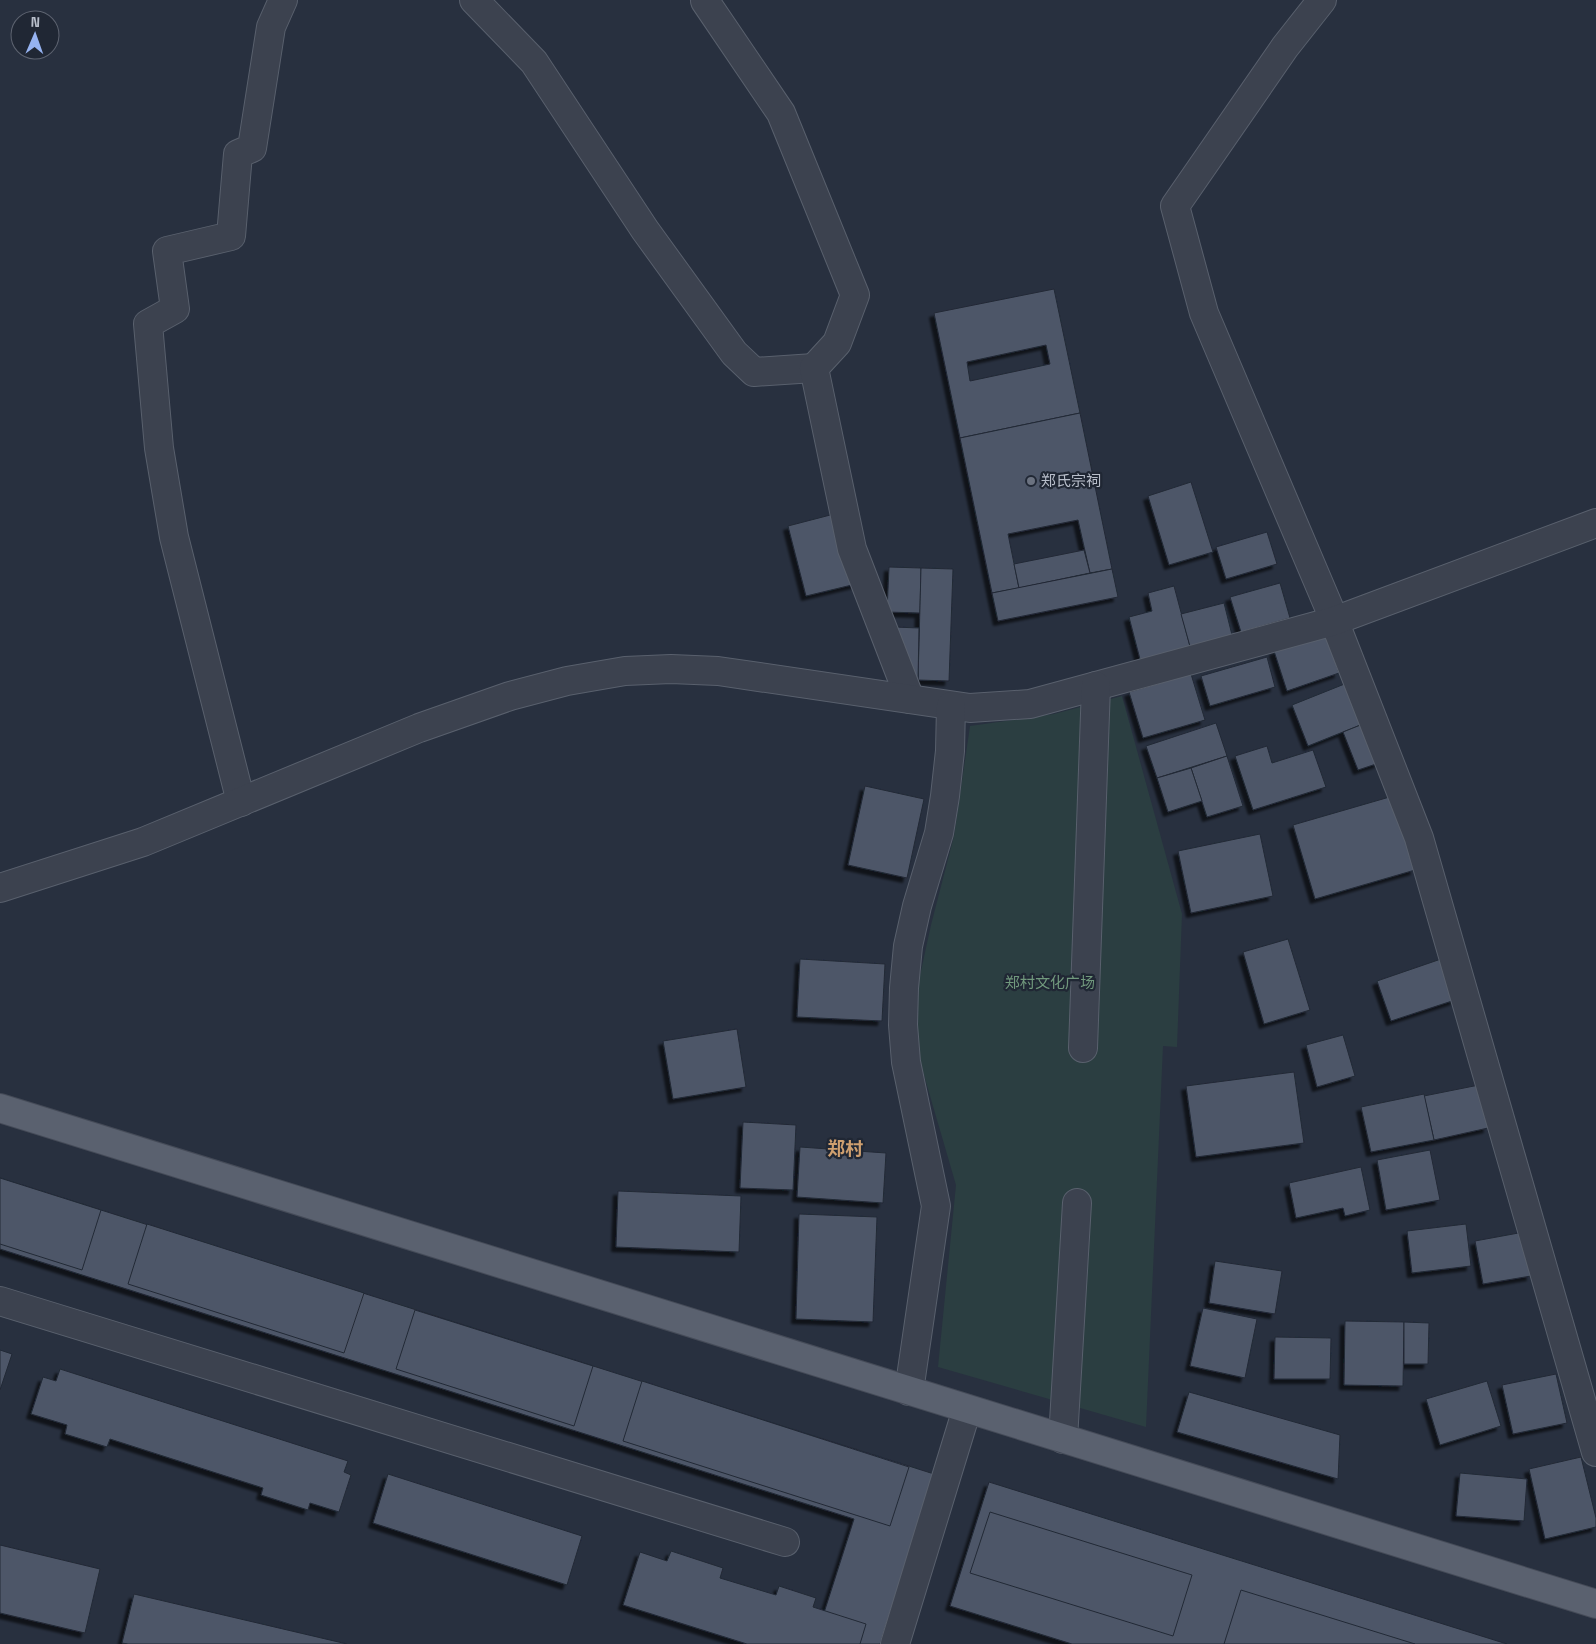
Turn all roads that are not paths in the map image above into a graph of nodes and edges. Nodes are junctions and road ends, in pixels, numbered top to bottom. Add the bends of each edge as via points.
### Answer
1 (283, 0) edge
2 (474, 0) edge
3 (707, 0) edge
4 (1322, 0) edge
5 (814, 368) junction
6 (1596, 523) edge
7 (1334, 621) junction
8 (1096, 686) junction
9 (910, 699) junction
10 (951, 706) junction
11 (241, 802) junction
12 (0, 888) edge
13 (1083, 1048) dead end
14 (0, 1108) edge
15 (1077, 1203) dead end
16 (0, 1301) edge
17 (909, 1391) junction
18 (968, 1409) junction
19 (1063, 1439) junction
20 (1596, 1452) edge
21 (785, 1542) dead end
22 (1596, 1604) edge
23 (895, 1644) edge

1 - 11 street via 270,27 252,148 238,154 231,236 167,251 174,309 148,324 159,448 174,537
2 - 5 street via 534,62 645,230 734,353 754,372
3 - 5 street via 781,113 855,295 838,343
4 - 7 street via 1285,47 1175,206 1204,313
5 - 9 street via 852,549
6 - 7 street
7 - 8 street
7 - 20 street via 1419,838
8 - 10 street via 1030,704
8 - 13 street
9 - 10 street
9 - 11 street via 718,671 671,668 605,674 510,696 464,711
10 - 17 street via 946,796 908,946 904,988 906,1062 936,1206
11 - 12 street via 142,842
14 - 17 main road
15 - 19 street
16 - 21 street
17 - 18 main road
18 - 19 main road
18 - 23 street
19 - 22 main road

